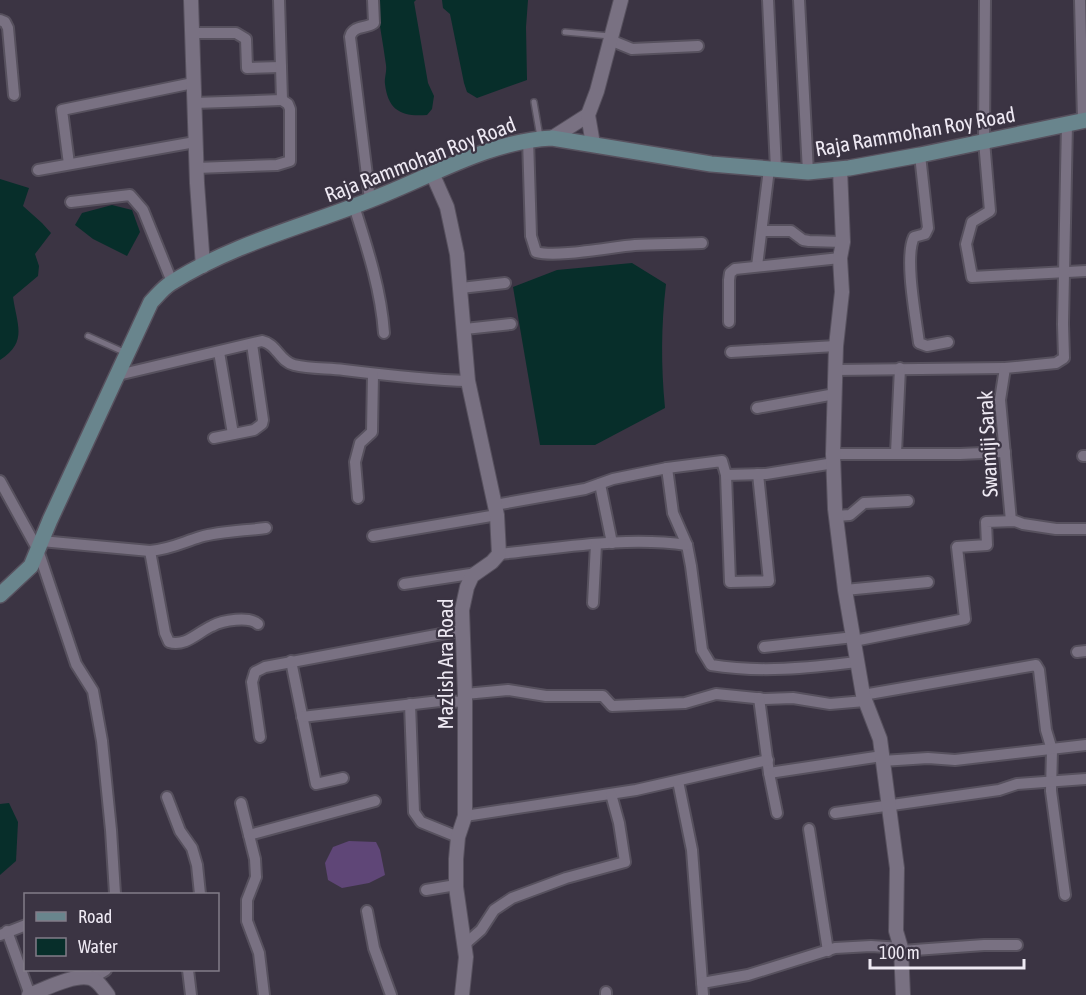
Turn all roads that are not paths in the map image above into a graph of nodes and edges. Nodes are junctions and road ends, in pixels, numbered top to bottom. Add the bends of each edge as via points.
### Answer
1 (191, 0) edge
2 (279, 0) edge
3 (373, 0) edge
4 (621, 0) edge
5 (768, 0) edge
6 (799, 0) edge
7 (985, 0) edge
8 (1080, 0) edge
9 (0, 20) edge
10 (565, 32) dead end
11 (192, 33) junction
12 (611, 38) junction
13 (698, 46) dead end
14 (281, 67) junction
15 (193, 83) junction
16 (14, 95) dead end
17 (282, 100) junction
18 (534, 102) dead end
19 (194, 104) junction
20 (588, 116) junction
21 (1084, 120) edge
22 (1067, 123) junction
23 (540, 138) junction
24 (984, 141) junction
25 (195, 142) junction
26 (593, 144) junction
27 (920, 155) junction
28 (69, 164) junction
29 (196, 168) junction
30 (773, 169) junction
31 (840, 169) junction
32 (38, 170) dead end
33 (808, 172) junction
34 (432, 173) junction
35 (370, 200) junction
36 (71, 202) dead end
37 (354, 206) junction
38 (762, 231) junction
39 (843, 242) junction
40 (702, 243) dead end
41 (840, 258) junction
42 (203, 266) junction
43 (757, 266) junction
44 (1086, 271) edge
45 (1064, 273) junction
46 (172, 282) junction
47 (505, 283) dead end
48 (461, 288) junction
49 (729, 322) dead end
50 (511, 324) dead end
51 (465, 329) junction
52 (384, 333) dead end
53 (88, 336) dead end
54 (948, 342) dead end
55 (252, 344) junction
56 (836, 346) junction
57 (219, 352) junction
58 (731, 352) dead end
59 (128, 354) junction
60 (900, 368) junction
61 (1005, 368) junction
62 (836, 370) junction
63 (373, 374) junction
64 (118, 375) junction
65 (468, 381) junction
66 (835, 394) junction
67 (757, 408) dead end
68 (233, 434) junction
69 (214, 438) dead end
70 (1005, 452) junction
71 (896, 453) junction
72 (833, 458) junction
73 (667, 468) junction
74 (758, 474) junction
75 (726, 476) junction
76 (0, 481) edge
77 (600, 484) junction
78 (358, 498) dead end
79 (908, 501) dead end
80 (496, 510) junction
81 (836, 516) junction
82 (1011, 521) junction
83 (266, 528) dead end
84 (1086, 529) edge
85 (373, 536) dead end
86 (612, 543) junction
87 (596, 544) junction
88 (39, 545) junction
89 (687, 545) junction
90 (150, 551) junction
91 (499, 554) junction
92 (477, 573) junction
93 (928, 582) dead end
94 (404, 584) dead end
95 (845, 590) junction
96 (0, 595) edge
97 (593, 603) dead end
98 (258, 624) dead end
99 (463, 630) junction
100 (854, 639) junction
101 (765, 647) dead end
102 (291, 661) junction
103 (857, 662) junction
104 (465, 698) junction
105 (759, 698) junction
106 (864, 698) junction
107 (410, 704) junction
108 (302, 717) junction
109 (260, 737) dead end
110 (1086, 745) edge
111 (1052, 750) junction
112 (882, 759) junction
113 (768, 760) junction
114 (769, 773) junction
115 (343, 778) dead end
116 (1086, 778) edge
117 (1052, 780) junction
118 (678, 781) junction
119 (611, 794) junction
120 (167, 797) dead end
121 (375, 801) dead end
122 (241, 803) dead end
123 (887, 807) junction
124 (777, 813) dead end
125 (835, 813) dead end
126 (465, 816) junction
127 (809, 829) dead end
128 (249, 835) junction
129 (458, 837) junction
130 (456, 885) junction
131 (426, 890) dead end
132 (212, 892) dead end
133 (115, 893) edge
134 (198, 893) edge
135 (205, 893) edge
136 (1065, 895) dead end
137 (366, 910) dead end
138 (24, 926) edge
139 (3, 933) edge
140 (465, 944) junction
141 (1017, 945) dead end
142 (901, 949) junction
143 (828, 951) junction
144 (103, 971) edge
145 (188, 971) edge
146 (89, 978) junction
147 (702, 983) junction
148 (30, 995) edge
149 (108, 995) edge
150 (191, 995) edge
151 (264, 995) edge
152 (391, 995) edge
153 (462, 995) edge
154 (703, 995) edge
155 (903, 995) edge

1 - 11 street
2 - 14 street
3 - 35 street via 374,22 355,29 350,37
4 - 12 street
5 - 30 street
6 - 33 street
7 - 24 street
8 - 21 street
9 - 16 street via 8,28
10 - 12 lane
11 - 14 street via 236,33 246,39 247,68
11 - 15 street
12 - 13 street via 632,49
12 - 20 street
14 - 17 street
15 - 19 street
15 - 28 street via 62,110
17 - 19 street
17 - 29 street via 290,110 290,161 277,165
18 - 23 lane
19 - 25 street
20 - 23 street
20 - 26 street
21 - 22 main road, Raja Rammohan Roy Road
22 - 24 main road, Raja Rammohan Roy Road
22 - 45 street, Swamiji Sarak
23 - 26 main road, Raja Rammohan Roy Road
23 - 34 main road, Raja Rammohan Roy Road via 497,147
23 - 40 street via 531,236 536,252
24 - 27 main road, Raja Rammohan Roy Road
24 - 45 street via 990,211 972,222 966,244 972,277
25 - 28 street
25 - 29 street
26 - 30 main road, Raja Rammohan Roy Road via 711,164
27 - 31 main road, Raja Rammohan Roy Road
27 - 54 street via 928,228 910,244 919,343 927,346
28 - 32 street
29 - 42 street
30 - 33 main road, Raja Rammohan Roy Road
30 - 38 street
31 - 33 main road, Raja Rammohan Roy Road
31 - 39 street
34 - 35 main road, Raja Rammohan Roy Road
34 - 48 street via 447,207
35 - 37 main road, Raja Rammohan Roy Road
36 - 46 street via 130,195 143,210
37 - 42 main road, Raja Rammohan Roy Road via 236,248
37 - 52 street via 369,253
38 - 39 street via 791,231 803,240
38 - 43 street
39 - 41 street
41 - 43 street
41 - 56 street via 842,292
42 - 46 main road, Raja Rammohan Roy Road
43 - 49 street via 730,273
44 - 45 street
45 - 61 street, Swamiji Sarak via 1064,358 1056,363
46 - 59 main road, Raja Rammohan Roy Road via 151,302
47 - 48 street
48 - 51 street
50 - 51 street
51 - 65 street
53 - 59 lane
55 - 57 street
55 - 63 street via 267,342 284,360 295,365
55 - 68 street via 264,420 260,427
56 - 58 street
56 - 62 street
57 - 64 street
57 - 68 street
59 - 64 main road, Raja Rammohan Roy Road
60 - 61 street
60 - 62 street
60 - 71 street
61 - 70 street, Swamiji Sarak via 1000,400
62 - 66 street
63 - 65 street
63 - 78 street via 372,432 360,443 355,462
64 - 88 main road, Raja Rammohan Roy Road
65 - 80 street
66 - 67 street
66 - 72 street
68 - 69 street
70 - 71 street
70 - 82 street, Swamiji Sarak
71 - 72 street
72 - 74 street
72 - 81 street
73 - 75 street via 722,461
73 - 77 street
73 - 89 street via 673,513
74 - 75 street
74 - 75 street via 769,581 730,582
76 - 88 street
77 - 80 street
77 - 86 street
79 - 81 street via 864,503 850,515
80 - 85 street
80 - 91 street
81 - 95 street
82 - 84 street via 1056,529
82 - 100 street via 986,522 987,545 957,547 965,619
83 - 90 street via 199,537 168,549
86 - 87 street
86 - 89 street via 659,541
87 - 91 street
87 - 97 street
88 - 90 street
88 - 96 main road, Raja Rammohan Roy Road via 31,566
88 - 133 street via 76,664 93,691 103,751
89 - 103 street via 702,650 711,665 772,669
90 - 98 street via 169,642 175,644 199,636 221,622 251,620
91 - 92 street, Mazlish Ara Road
92 - 94 street
92 - 99 street, Mazlish Ara Road via 467,587
93 - 95 street
95 - 100 street
99 - 102 street
99 - 104 street, Mazlish Ara Road
100 - 101 street
100 - 103 street
102 - 108 street
102 - 109 street via 265,667 253,675
103 - 106 street
104 - 105 street via 508,690 546,696 603,696 612,706 686,703 716,694
104 - 107 street
104 - 126 street, Mazlish Ara Road
105 - 106 street via 830,704
105 - 113 street
106 - 111 street via 1036,665
106 - 112 street via 880,739
107 - 108 street
107 - 129 street via 414,812 421,822
108 - 115 street via 316,784
110 - 111 street
111 - 112 street via 955,760
111 - 117 street
112 - 114 street
112 - 123 street
113 - 114 street
113 - 118 street
114 - 124 street
116 - 117 street
117 - 123 street
117 - 136 street
118 - 119 street
118 - 147 street via 692,850
119 - 126 street
119 - 140 street via 625,862 512,898 494,910 481,930
120 - 134 street via 180,831 192,848
121 - 128 street
122 - 128 street
123 - 125 street
123 - 142 street via 897,868 896,931
126 - 129 street, Mazlish Ara Road
127 - 143 street
128 - 151 street via 256,877 247,900 247,921 259,953
129 - 130 street, Mazlish Ara Road
130 - 131 street
130 - 140 street, Mazlish Ara Road
132 - 135 street
137 - 152 street via 374,948
138 - 139 street
139 - 148 street
140 - 153 street, Mazlish Ara Road
141 - 142 street
142 - 143 street via 871,946
142 - 155 street
143 - 147 street via 748,975
144 - 146 street
145 - 150 street
146 - 148 street via 75,978
146 - 149 street
147 - 154 street

